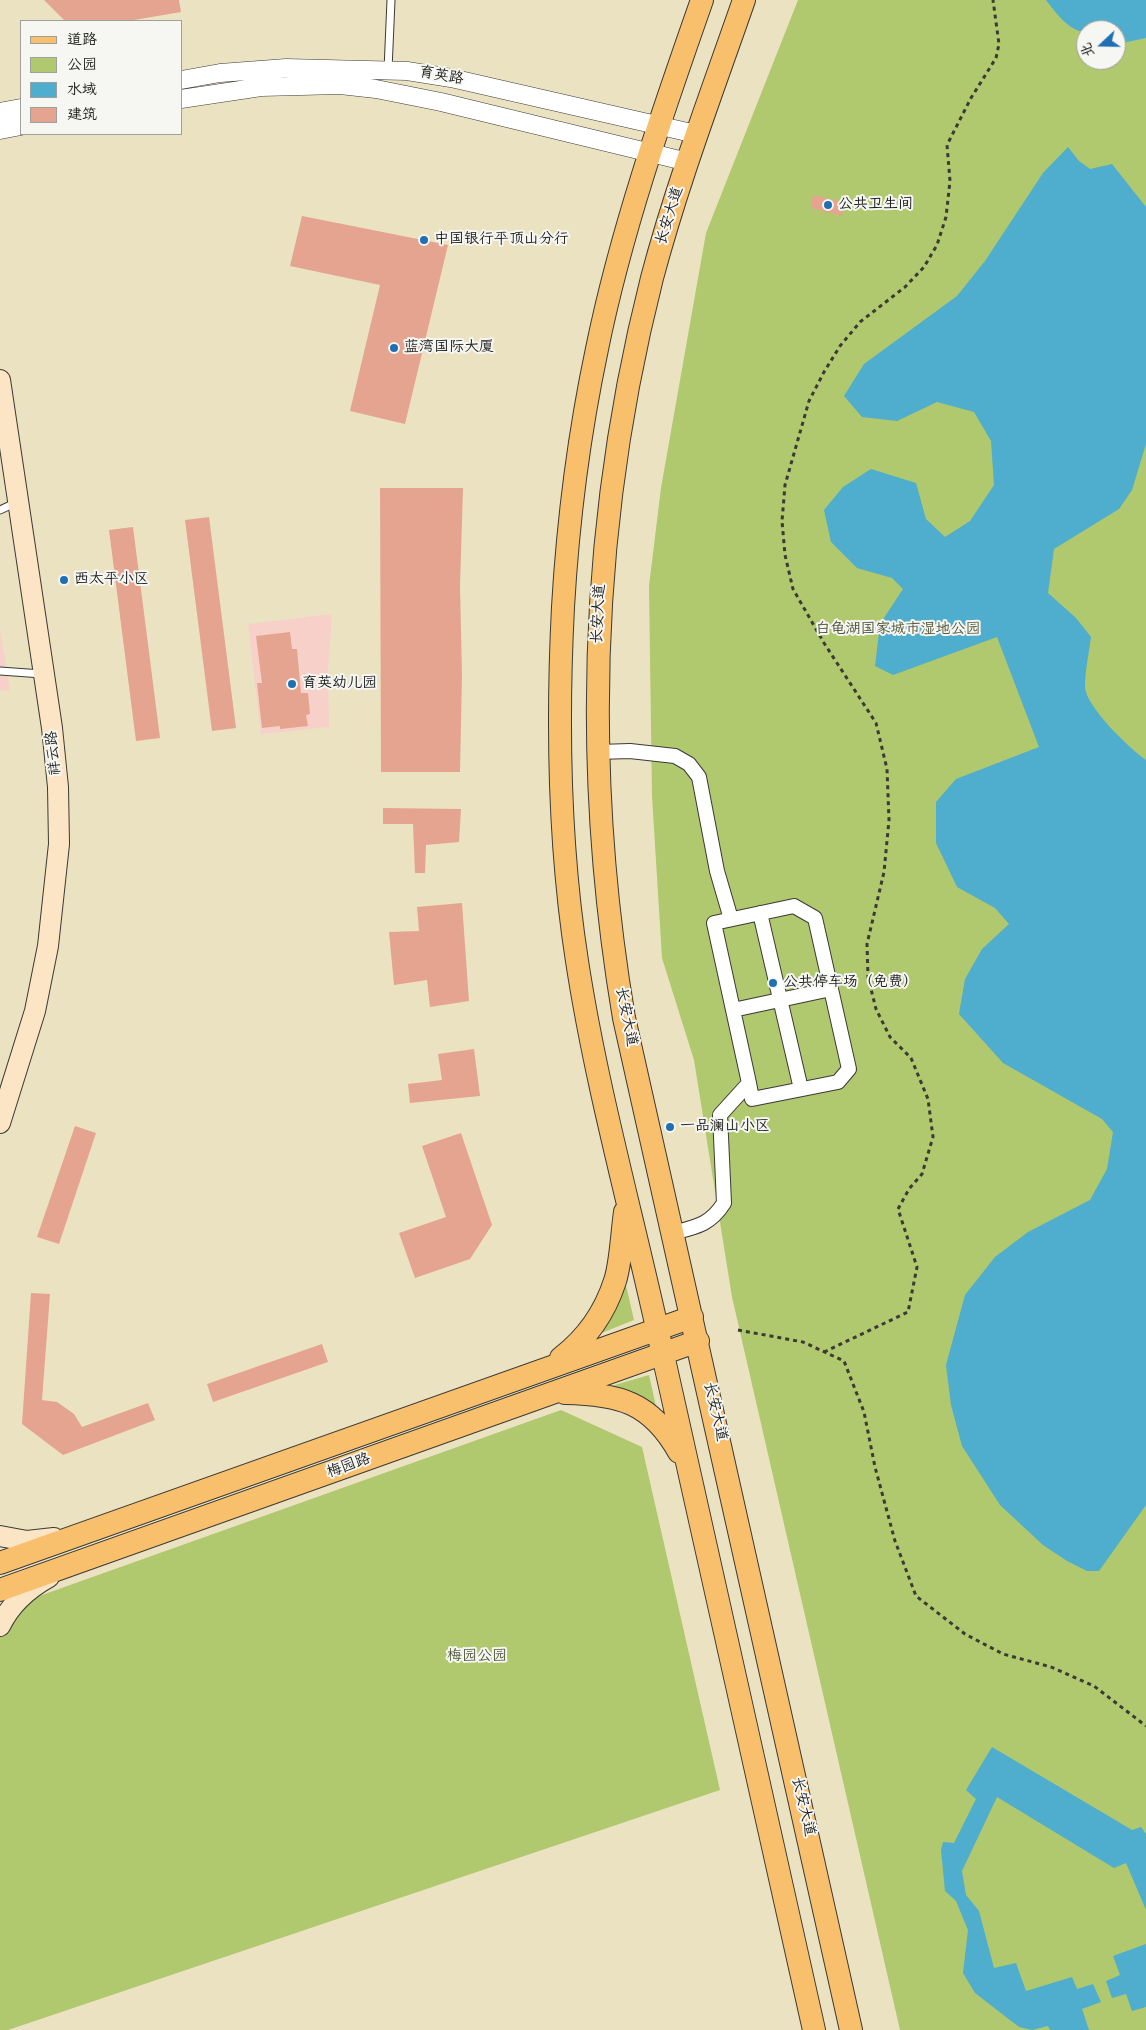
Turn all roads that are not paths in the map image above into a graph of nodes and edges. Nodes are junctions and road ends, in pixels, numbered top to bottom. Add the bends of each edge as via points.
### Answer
1 (391, 0) edge
2 (702, 0) edge
3 (744, 0) edge
4 (388, 70) junction
5 (182, 80) edge
6 (182, 99) edge
7 (20, 108) edge
8 (0, 112) edge
9 (659, 125) junction
10 (20, 126) edge
11 (0, 130) edge
12 (696, 134) junction
13 (650, 153) junction
14 (688, 162) junction
15 (0, 380) edge
16 (5, 448) edge
17 (20, 501) junction
18 (0, 510) edge
19 (0, 671) edge
20 (45, 674) junction
21 (598, 752) junction
22 (760, 913) junction
23 (731, 919) junction
24 (831, 989) junction
25 (779, 1000) junction
26 (733, 1010) junction
27 (749, 1083) junction
28 (801, 1089) junction
29 (0, 1123) edge
30 (626, 1201) junction
31 (672, 1233) junction
32 (692, 1317) junction
33 (658, 1328) junction
34 (698, 1341) junction
35 (663, 1354) junction
36 (545, 1371) junction
37 (554, 1393) junction
38 (689, 1470) junction
39 (79, 1535) junction
40 (0, 1536) edge
41 (84, 1560) junction
42 (0, 1563) edge
43 (0, 1590) edge
44 (0, 1626) edge
45 (814, 2030) edge
46 (851, 2030) edge

1 - 4 lane
2 - 9 main road
3 - 12 main road, 长安大道
4 - 5 street, 育英路 via 286,68
4 - 9 street, 育英路 via 450,78
6 - 13 street via 261,87 340,85 376,88
7 - 8 street
9 - 12 street, 育英路
9 - 13 main road
10 - 11 street
12 - 14 main road, 长安大道
13 - 14 street
13 - 30 main road via 597,346 572,509 563,608 562,789 576,958
14 - 21 main road, 长安大道 via 653,275 621,419 600,594
15 - 16 main road, 祥云路
16 - 17 main road, 祥云路
17 - 18 lane
17 - 20 main road, 祥云路
19 - 20 lane
20 - 29 main road, 祥云路 via 58,787 60,844 48,946 35,1011
21 - 23 street via 630,751 675,756 689,764 699,777 717,871
21 - 31 main road, 长安大道 via 612,950
22 - 23 street
22 - 24 street via 794,906 815,918
22 - 25 street
23 - 26 street via 714,923
24 - 25 street
24 - 28 street via 849,1069 838,1082
25 - 26 street
25 - 28 street
26 - 27 street
27 - 28 street via 752,1099
27 - 31 street via 720,1115 724,1203 704,1225
30 - 33 main road
30 - 36 main road via 616,1280 605,1305 581,1342
31 - 32 main road, 长安大道
32 - 33 main road, 梅园路
32 - 34 main road, 长安大道
33 - 35 main road
33 - 36 main road, 梅园路
34 - 35 main road, 梅园路
34 - 46 main road, 长安大道
35 - 37 main road, 梅园路
35 - 38 main road
36 - 39 main road, 梅园路
37 - 38 main road via 603,1395 621,1398 638,1406 660,1424
37 - 41 main road, 梅园路
38 - 45 main road
39 - 40 main road via 27,1541
39 - 42 main road, 梅园路
41 - 43 main road, 梅园路
41 - 44 main road via 46,1579 19,1599

